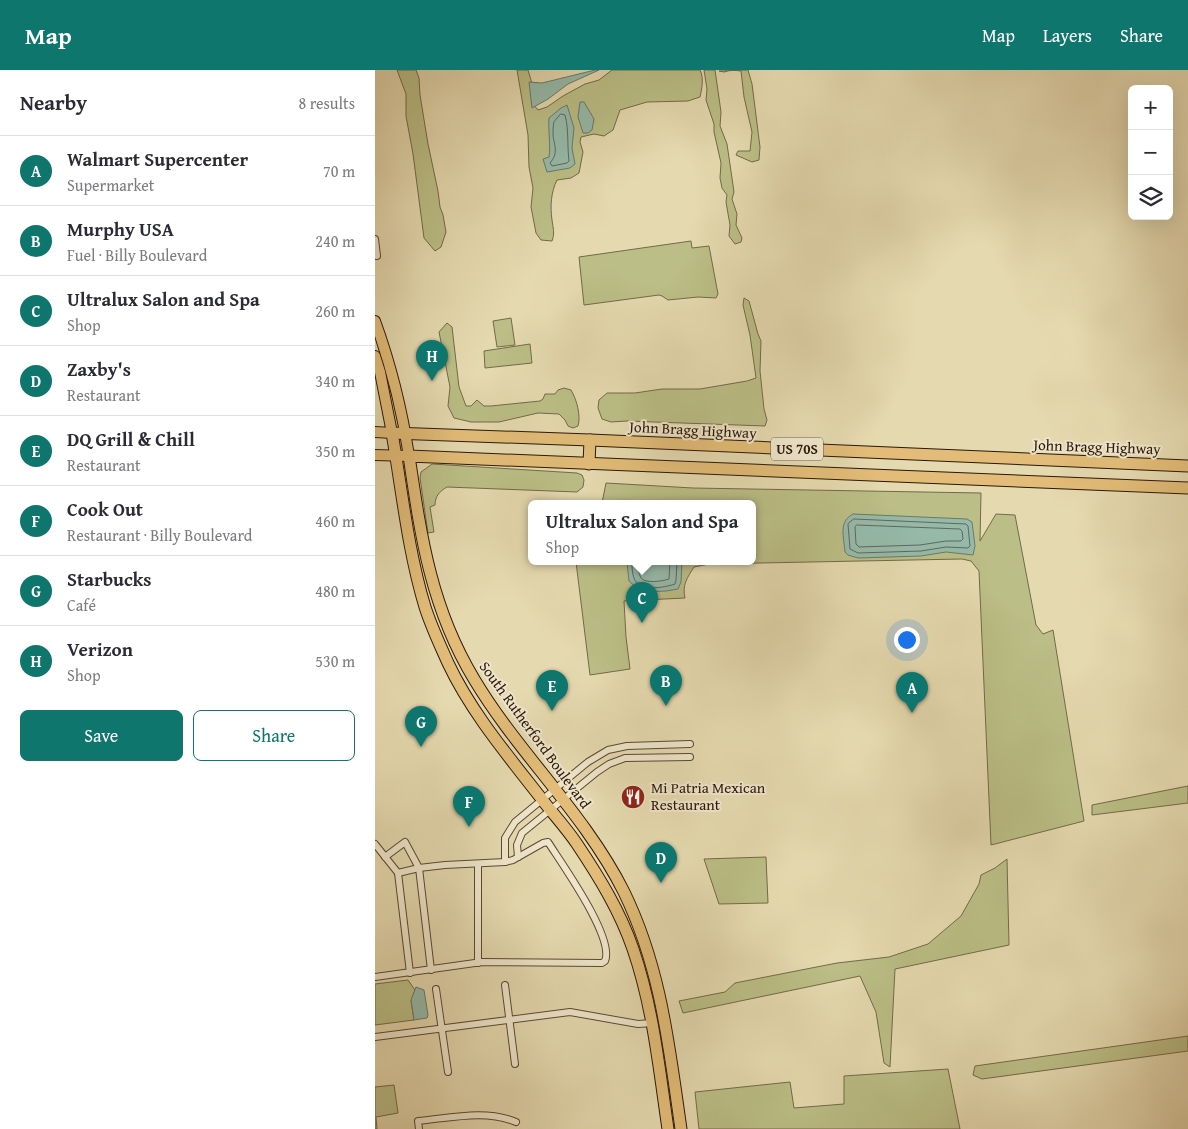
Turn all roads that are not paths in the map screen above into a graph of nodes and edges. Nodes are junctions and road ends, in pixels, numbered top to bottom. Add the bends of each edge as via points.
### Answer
1 (375, 239) edge
2 (377, 256) dead end
3 (375, 321) edge
4 (375, 356) edge
5 (375, 432) edge
6 (392, 434) junction
7 (406, 434) junction
8 (590, 440) junction
9 (766, 448) junction
10 (375, 455) edge
11 (396, 456) junction
12 (409, 456) junction
13 (589, 464) junction
14 (1145, 464) junction
15 (1188, 466) edge
16 (766, 470) junction
17 (1145, 486) junction
18 (1188, 488) edge
19 (690, 744) dead end
20 (690, 757) dead end
21 (555, 789) junction
22 (563, 799) junction
23 (542, 800) junction
24 (550, 809) junction
25 (375, 844) edge
26 (377, 852) edge
27 (385, 857) junction
28 (517, 857) junction
29 (505, 862) junction
30 (478, 864) junction
31 (419, 868) junction
32 (398, 873) junction
33 (478, 963) junction
34 (431, 970) junction
35 (410, 973) junction
36 (375, 976) edge
37 (505, 985) dead end
38 (436, 989) dead end
39 (510, 1020) junction
40 (665, 1022) junction
41 (653, 1023) junction
42 (442, 1029) junction
43 (375, 1037) edge
44 (515, 1064) dead end
45 (448, 1072) dead end
46 (676, 1092) junction
47 (663, 1094) junction
48 (516, 1122) dead end
49 (419, 1129) edge
50 (668, 1129) edge
51 (681, 1129) edge

1 - 2 street
3 - 7 main road, South Rutherford Boulevard via 387,352
4 - 6 main road, South Rutherford Boulevard
5 - 6 main road, US 70S
6 - 7 highway, US 70S
6 - 11 highway, South Rutherford Boulevard
7 - 8 highway, John Bragg Highway / US 70S
7 - 12 main road, South Rutherford Boulevard
8 - 9 highway, John Bragg Highway / US 70S
8 - 13 highway
9 - 14 highway, John Bragg Highway / US 70S
9 - 16 highway
10 - 11 main road, US 70S
11 - 12 main road, US 70S
11 - 23 highway, South Rutherford Boulevard via 411,551 426,610 449,664 473,707
12 - 13 highway, US 70S
12 - 21 highway, South Rutherford Boulevard via 420,531 442,613 474,680
13 - 16 highway, US 70S
14 - 15 highway, John Bragg Highway / US 70S
14 - 17 highway
16 - 17 highway, US 70S
17 - 18 highway, US 70S
19 - 21 street via 627,746 608,750
20 - 22 street via 625,758 609,764
21 - 22 highway, South Rutherford Boulevard
21 - 23 street
22 - 24 street
22 - 40 highway, South Rutherford Boulevard via 603,857 640,928
23 - 24 highway, South Rutherford Boulevard
23 - 29 street via 515,822 505,838
24 - 28 street via 522,833
24 - 41 highway, South Rutherford Boulevard via 576,842 616,908 633,947
25 - 26 street
26 - 27 street
27 - 31 street via 405,842
27 - 32 street
28 - 29 street
28 - 33 street via 548,842 593,913 607,946 607,957 602,962
29 - 30 street
30 - 31 street
30 - 33 street
31 - 32 street
31 - 34 street
32 - 35 street
33 - 34 street
34 - 35 street
35 - 36 street
37 - 39 street
38 - 42 street
39 - 41 street via 570,1012 638,1024
39 - 42 street
39 - 44 street
40 - 41 street
40 - 46 highway, South Rutherford Boulevard
41 - 47 highway, South Rutherford Boulevard
42 - 43 street
42 - 45 street
46 - 47 street
46 - 51 highway, South Rutherford Boulevard
47 - 50 highway, South Rutherford Boulevard
48 - 49 street via 491,1114 418,1121

